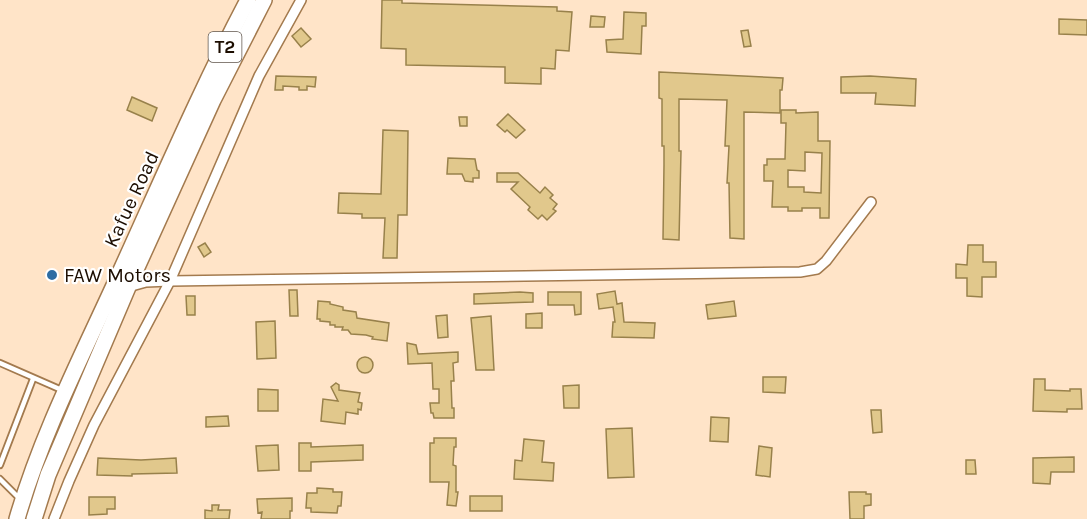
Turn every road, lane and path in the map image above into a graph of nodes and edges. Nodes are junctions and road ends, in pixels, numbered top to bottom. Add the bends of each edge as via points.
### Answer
1 (248, 0) edge
2 (264, 0) edge
3 (301, 0) edge
4 (871, 202) dead end
5 (170, 281) junction
6 (129, 287) junction
7 (0, 363) edge
8 (33, 379) junction
9 (66, 392) junction
10 (0, 465) edge
11 (48, 475) junction
12 (0, 479) edge
13 (69, 481) junction
14 (22, 501) junction
15 (17, 519) edge
16 (34, 519) edge
17 (54, 519) edge

1 - 9 main road, Kafue Road / T2
2 - 6 main road, Kafue Road / T2 via 213,100
3 - 5 street via 259,75
4 - 5 street via 826,261 817,269 800,272
5 - 6 street
5 - 13 street
6 - 11 main road, Kafue Road / T2
7 - 8 lane
8 - 9 lane
8 - 10 lane
9 - 14 main road, Kafue Road / T2
11 - 13 street
11 - 16 main road, Kafue Road / T2
12 - 14 lane
13 - 17 street
14 - 15 main road, Kafue Road / T2

